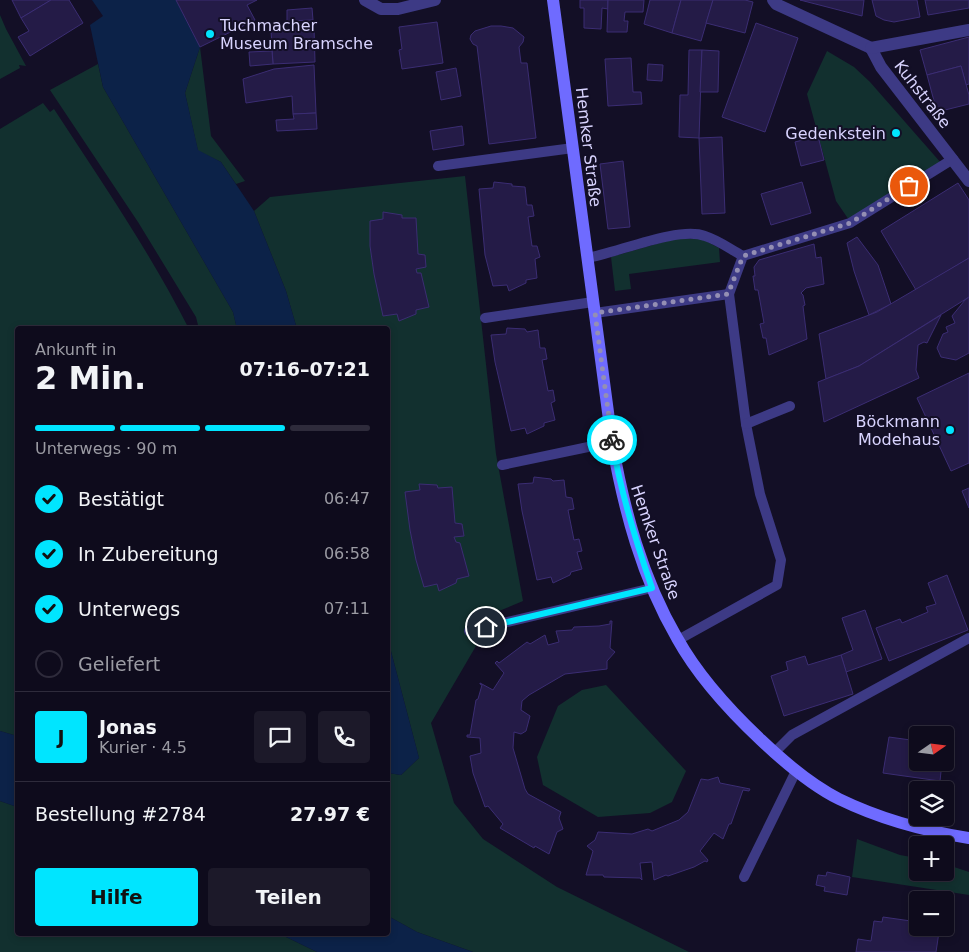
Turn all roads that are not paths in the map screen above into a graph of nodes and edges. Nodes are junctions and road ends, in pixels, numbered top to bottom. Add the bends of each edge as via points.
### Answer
1 (365, 0) edge
2 (435, 0) edge
3 (553, 0) edge
4 (773, 0) edge
5 (969, 30) edge
6 (872, 48) junction
7 (572, 148) junction
8 (953, 159) junction
9 (438, 166) dead end
10 (969, 181) edge
11 (743, 256) junction
12 (587, 258) junction
13 (728, 294) junction
14 (594, 307) junction
15 (485, 318) dead end
16 (790, 406) dead end
17 (746, 424) junction
18 (612, 442) junction
19 (502, 465) dead end
20 (652, 588) junction
21 (468, 631) dead end
22 (969, 638) edge
23 (678, 640) junction
24 (774, 753) junction
25 (796, 771) junction
26 (969, 838) edge
27 (744, 877) dead end

1 - 2 street via 381,9 398,9
3 - 7 main road, Hemker Straße
4 - 6 street
5 - 6 street
6 - 8 street, Kuhstraße via 881,67
7 - 9 lane
7 - 12 main road, Hemker Straße
8 - 10 street, Kuhstraße
8 - 11 lane via 850,223
11 - 12 lane via 704,235 673,234
11 - 13 lane
12 - 14 main road, Hemker Straße
13 - 14 lane
13 - 17 lane
14 - 15 lane
14 - 18 main road, Hemker Straße
16 - 17 lane
17 - 23 lane via 760,494 781,560 777,585
18 - 19 lane
18 - 20 main road, Hemker Straße via 631,528
20 - 21 lane
20 - 23 main road, Hemker Straße
22 - 24 lane via 792,735
23 - 24 main road, Hemker Straße via 699,672 738,719
24 - 25 main road, Hemker Straße
25 - 26 main road, Hemker Straße via 838,799 889,820
25 - 27 lane

